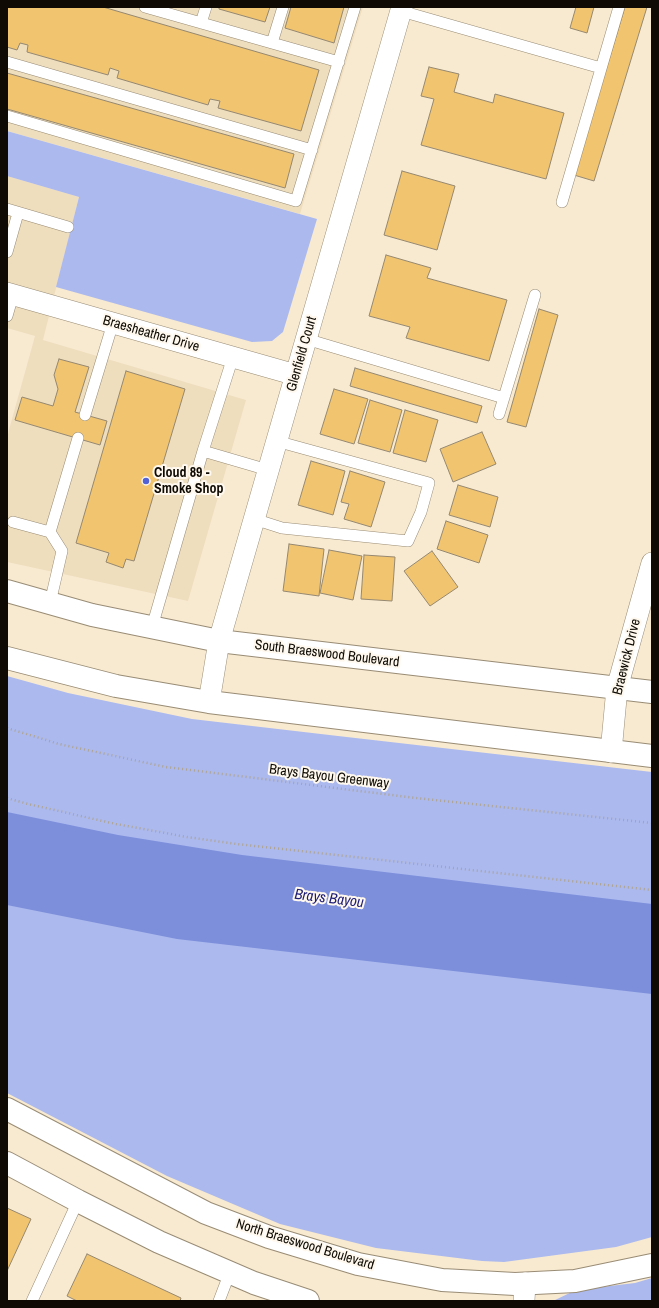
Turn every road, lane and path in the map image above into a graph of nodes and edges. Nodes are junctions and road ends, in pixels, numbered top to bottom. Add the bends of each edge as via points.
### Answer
1 (145, 7) edge
2 (206, 7) edge
3 (283, 7) edge
4 (355, 7) edge
5 (619, 7) edge
6 (401, 9) edge
7 (201, 23) junction
8 (272, 43) junction
9 (7, 62) edge
10 (339, 62) junction
11 (601, 68) junction
12 (7, 116) edge
13 (312, 150) junction
14 (562, 202) dead end
15 (7, 209) edge
16 (18, 213) junction
17 (68, 227) dead end
18 (9, 235) edge
19 (7, 252) edge
20 (10, 294) edge
21 (534, 295) dead end
22 (7, 316) edge
23 (113, 324) junction
24 (306, 339) junction
25 (233, 357) junction
26 (296, 375) junction
27 (504, 398) junction
28 (499, 414) dead end
29 (85, 415) dead end
30 (78, 438) dead end
31 (276, 441) junction
32 (203, 451) junction
33 (268, 470) junction
34 (254, 519) junction
35 (13, 522) dead end
36 (50, 532) junction
37 (652, 563) edge
38 (7, 591) edge
39 (50, 603) junction
40 (152, 627) junction
41 (218, 641) junction
42 (7, 658) edge
43 (618, 688) junction
44 (652, 692) edge
45 (209, 702) junction
46 (7, 728) edge
47 (611, 752) junction
48 (652, 756) edge
49 (7, 798) edge
50 (652, 823) edge
51 (652, 890) edge
52 (7, 1109) edge
53 (7, 1163) edge
54 (78, 1201) junction
55 (652, 1265) edge
56 (230, 1272) junction
57 (525, 1292) edge
58 (32, 1301) edge
59 (219, 1301) edge
60 (308, 1301) edge

1 - 7 lane
2 - 7 lane
3 - 8 lane
4 - 10 lane
5 - 11 lane
6 - 11 lane
6 - 24 street, Glenfield Court
7 - 8 lane
8 - 10 lane
9 - 13 lane
10 - 13 lane
11 - 14 lane
12 - 13 lane via 296,201
15 - 16 lane
16 - 17 lane
16 - 18 lane
18 - 19 lane
20 - 22 lane
20 - 23 street, Braesheather Drive
21 - 27 lane
23 - 25 street, Braesheather Drive
23 - 29 lane
24 - 26 street, Glenfield Court
24 - 27 lane
25 - 26 street, Braesheather Drive
25 - 32 lane
26 - 31 street, Glenfield Court
27 - 28 lane
30 - 36 lane
31 - 33 street, Glenfield Court
31 - 34 lane via 429,483 421,512 408,541 282,528
32 - 33 lane
32 - 40 lane
33 - 34 street, Glenfield Court
34 - 41 street, Glenfield Court
35 - 36 lane
36 - 39 lane via 62,551
37 - 43 street, Braewick Drive
38 - 39 main road, South Braeswood Boulevard
39 - 40 main road, South Braeswood Boulevard
40 - 41 main road, South Braeswood Boulevard
41 - 43 main road, South Braeswood Boulevard
41 - 45 street, Glenfield Court
42 - 45 main road via 116,686
43 - 44 main road, South Braeswood Boulevard
43 - 47 street, Braewick Drive
45 - 47 main road
46 - 50 path, Brays Bayou Greenway via 60,744 166,767 416,798
47 - 48 main road
49 - 51 path via 116,824 229,843
52 - 57 main road, North Braeswood Boulevard via 206,1213 269,1237 358,1264 442,1280 516,1284
53 - 54 main road
54 - 56 main road via 159,1242
54 - 58 lane
55 - 57 main road, North Braeswood Boulevard
56 - 59 lane
56 - 60 main road via 254,1284

